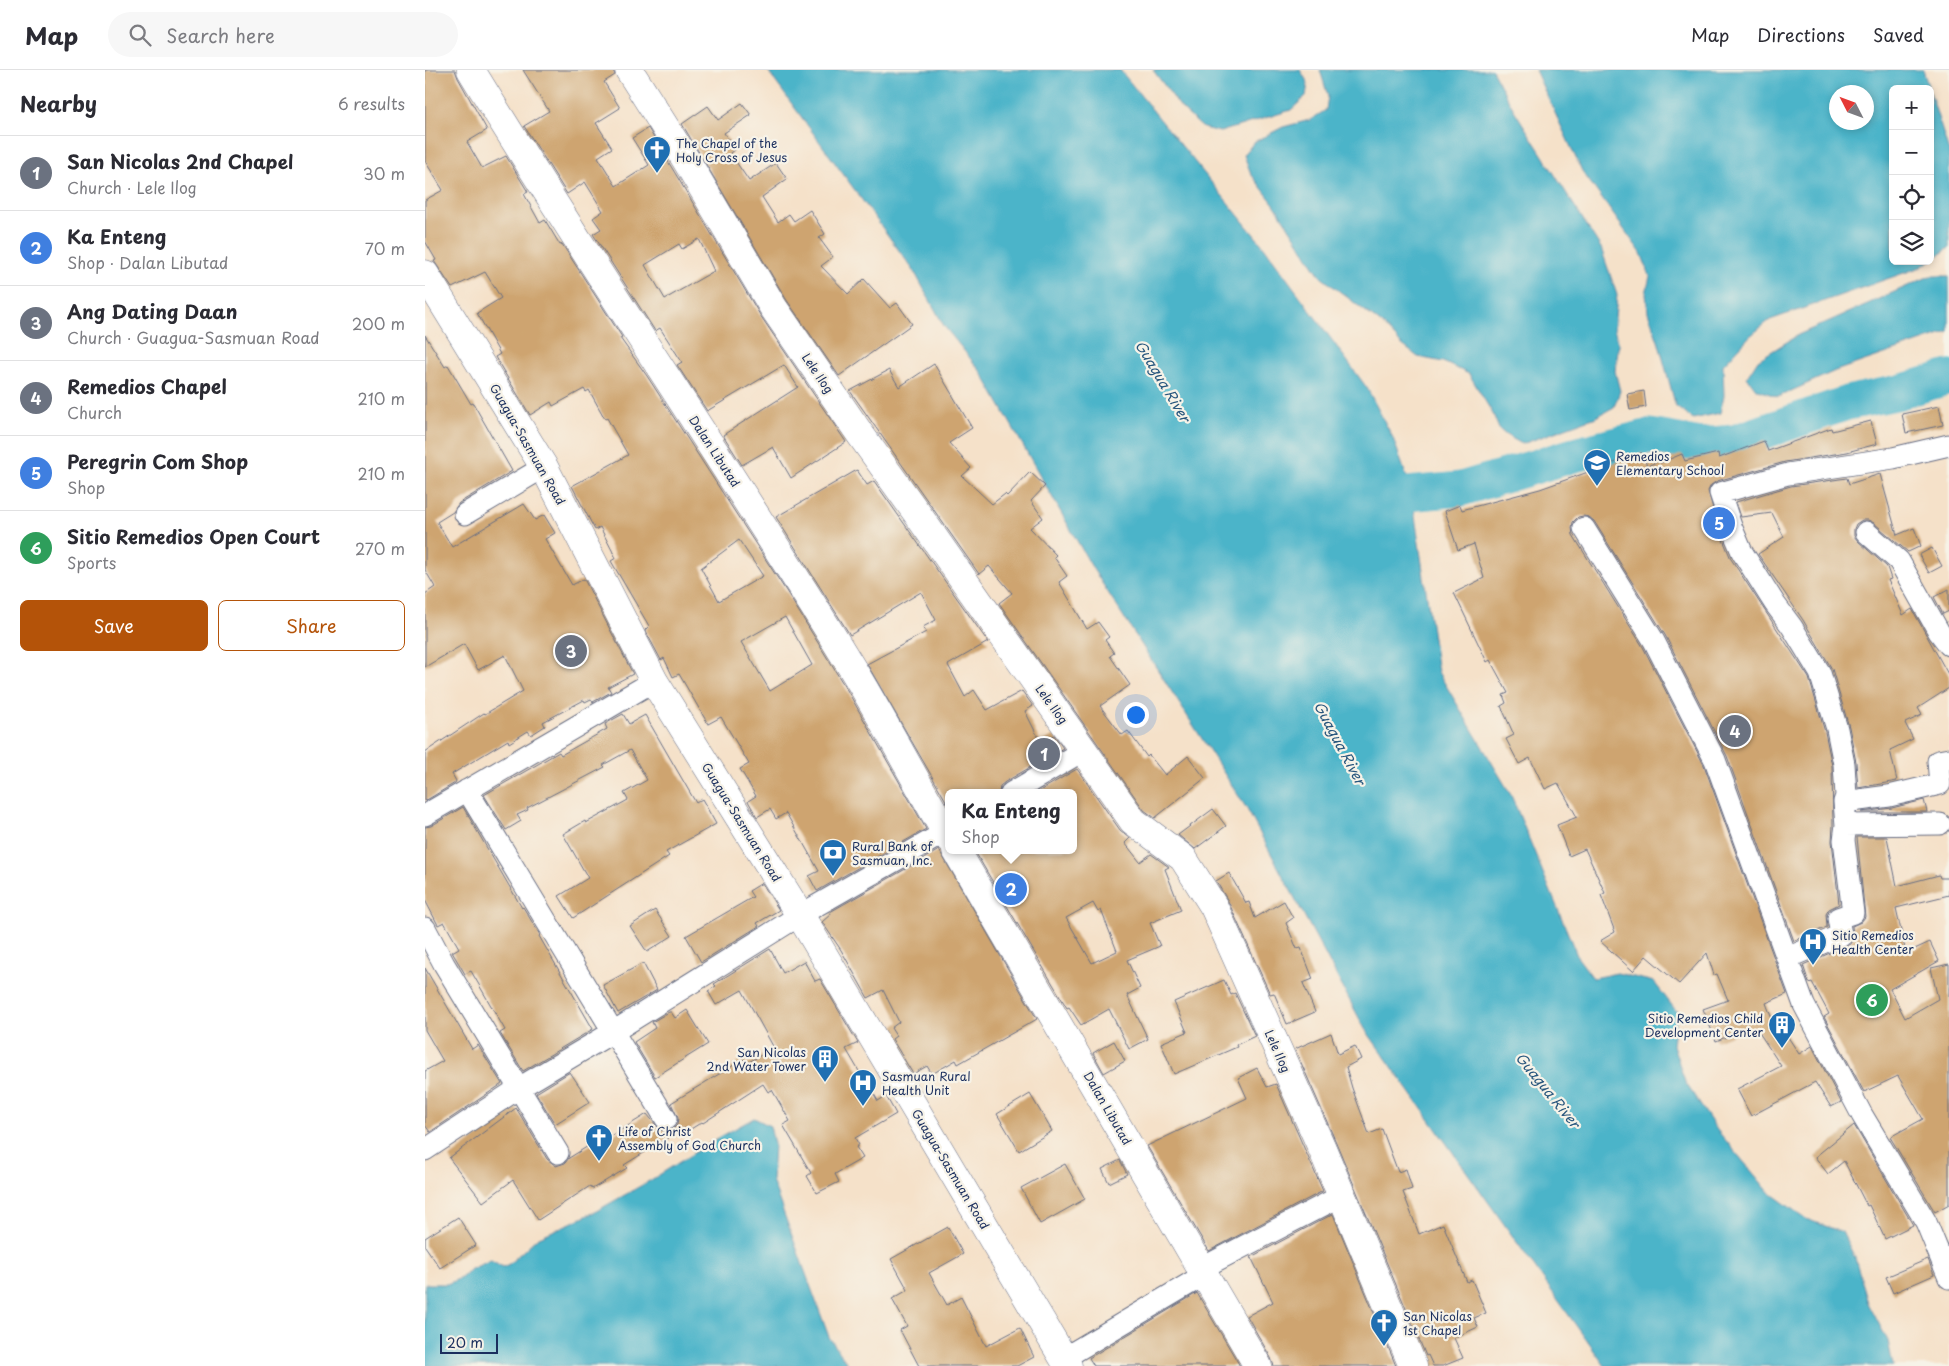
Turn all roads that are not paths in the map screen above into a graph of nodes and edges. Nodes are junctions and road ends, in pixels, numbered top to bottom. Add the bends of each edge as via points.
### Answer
1 (471, 70) edge
2 (629, 70) edge
3 (425, 274) edge
4 (1949, 445) edge
5 (544, 467) junction
6 (465, 514) dead end
7 (1584, 528) dead end
8 (1866, 532) dead end
9 (1949, 645) edge
10 (654, 681) junction
11 (1085, 750) junction
12 (1949, 759) edge
13 (1018, 789) edge
14 (467, 790) junction
15 (1844, 802) junction
16 (425, 815) edge
17 (1940, 824) dead end
18 (1846, 825) junction
19 (945, 830) edge
20 (945, 839) edge
21 (959, 854) edge
22 (800, 915) junction
23 (425, 928) edge
24 (1787, 958) junction
25 (613, 1032) junction
26 (519, 1088) junction
27 (666, 1119) dead end
28 (425, 1150) edge
29 (558, 1153) dead end
30 (1341, 1196) junction
31 (1203, 1271) junction
32 (1949, 1278) edge
33 (1066, 1362) edge
34 (1258, 1366) edge
35 (1413, 1366) edge

1 - 19 street, Dalan Libutad via 849,662
2 - 11 street, Lele Ilog via 773,307 859,434
3 - 5 street, Guagua-Sasmuan Road
4 - 15 street via 1893,458 1788,474 1720,493 1742,552 1820,673 1843,756 1847,796
5 - 6 street
5 - 10 street, Guagua-Sasmuan Road
7 - 24 street via 1654,641 1715,760
8 - 9 street via 1899,560
10 - 14 street
10 - 22 street, Guagua-Sasmuan Road
11 - 13 street
11 - 30 street, Lele Ilog via 1133,820 1183,858 1214,907
12 - 15 street via 1938,761 1940,784
14 - 16 street
14 - 25 street
15 - 18 street
17 - 18 street
18 - 24 street via 1843,840 1853,913 1838,918 1841,935
20 - 22 street
21 - 31 street, Dalan Libutad
22 - 25 street
22 - 33 street, Guagua-Sasmuan Road
23 - 26 street via 443,964
24 - 32 street via 1804,1005 1862,1116 1926,1222
25 - 26 street
25 - 27 street
26 - 28 street
26 - 29 street
30 - 31 street
30 - 35 street, Lele Ilog
31 - 33 street
31 - 34 street, Dalan Libutad

